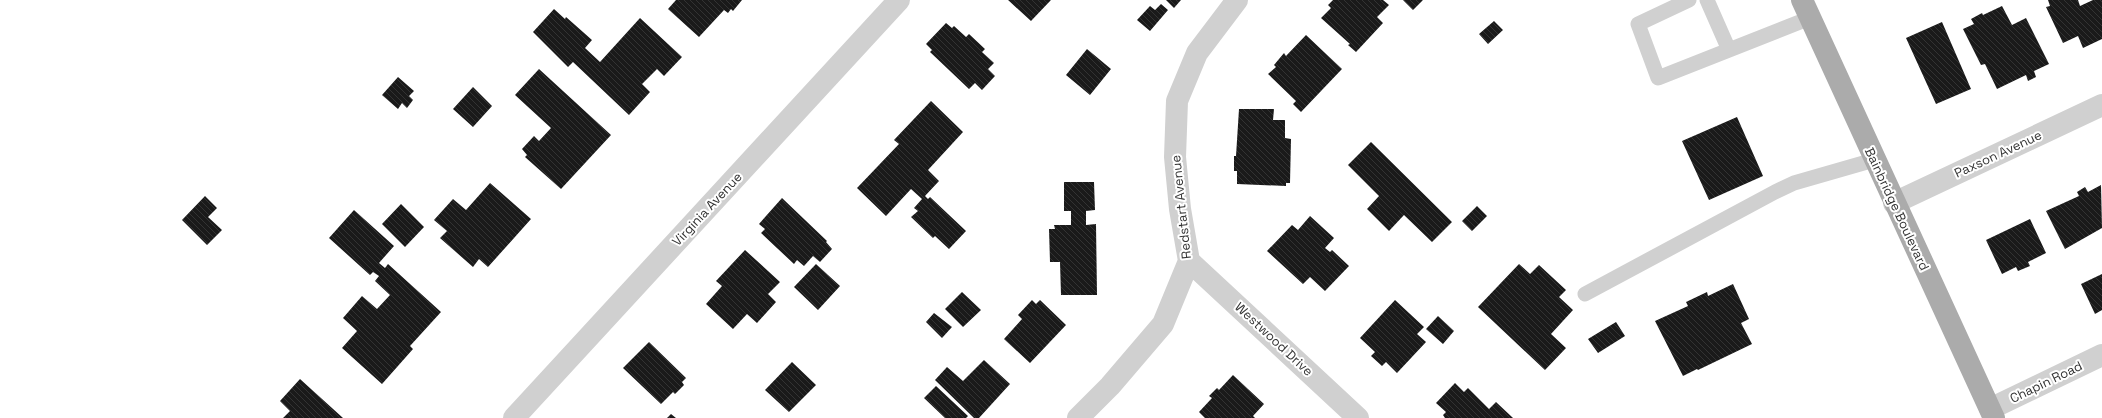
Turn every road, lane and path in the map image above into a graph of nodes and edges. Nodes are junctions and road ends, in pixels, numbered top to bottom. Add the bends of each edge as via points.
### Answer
1 (899, 0) edge
2 (1237, 0) edge
3 (1689, 0) edge
4 (1707, 0) edge
5 (1806, 9) edge
6 (1728, 50) junction
7 (2102, 105) edge
8 (1874, 160) junction
9 (1894, 203) junction
10 (1189, 261) junction
11 (1585, 294) dead end
12 (2102, 355) edge
13 (1992, 414) edge
14 (514, 418) edge
15 (1078, 418) edge
16 (1358, 418) edge

1 - 14 street, Virginia Avenue
2 - 10 street, Redstart Avenue via 1198,54 1178,101 1175,157
3 - 6 lane via 1638,24 1658,78
4 - 6 lane
5 - 6 lane
5 - 8 main road, Bainbridge Boulevard
7 - 9 street, Paxson Avenue
8 - 9 main road, Bainbridge Boulevard
8 - 11 lane via 1794,183
9 - 13 main road, Bainbridge Boulevard
10 - 15 street, Redstart Avenue via 1163,324 1110,386
10 - 16 street, Westwood Drive
12 - 13 street, Chapin Road

